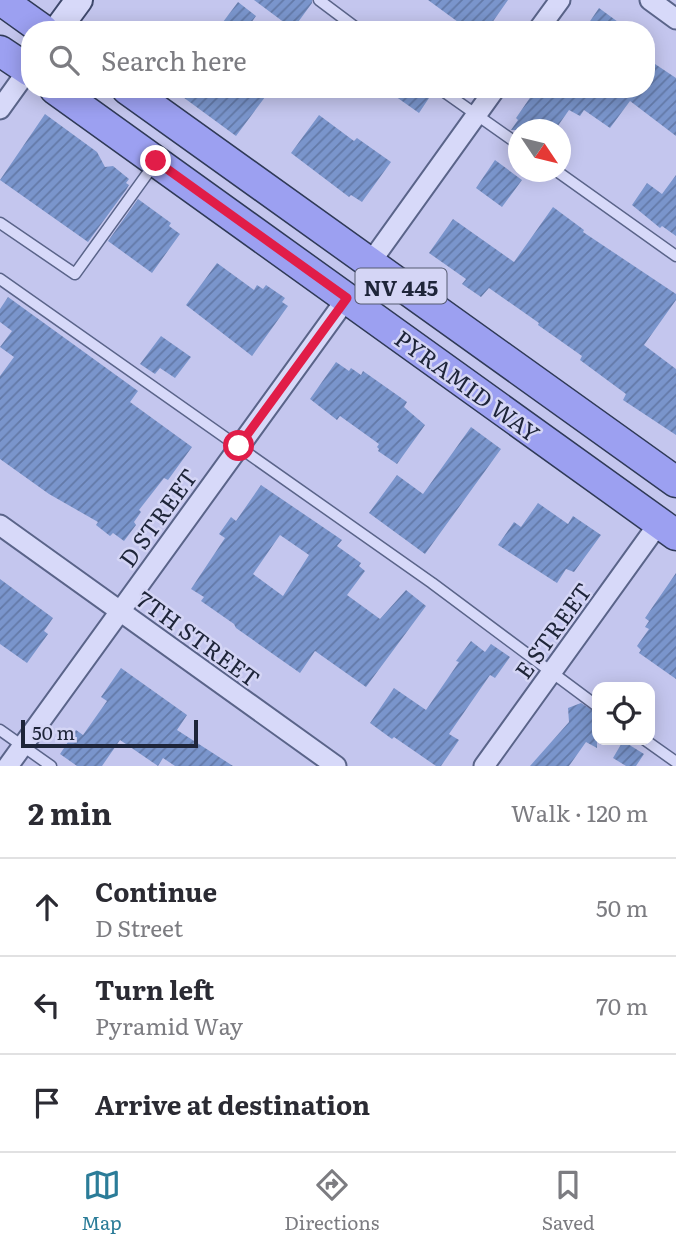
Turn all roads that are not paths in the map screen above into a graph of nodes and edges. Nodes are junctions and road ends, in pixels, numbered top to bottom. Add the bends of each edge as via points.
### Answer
1 (1, 0) edge
2 (79, 0) edge
3 (318, 0) edge
4 (560, 0) edge
5 (650, 0) edge
6 (676, 19) edge
7 (30, 21) edge
8 (64, 21) edge
9 (347, 21) edge
10 (545, 21) edge
11 (0, 51) edge
12 (21, 65) edge
13 (21, 81) edge
14 (68, 98) edge
15 (140, 98) edge
16 (453, 98) edge
17 (489, 98) edge
18 (0, 109) edge
19 (477, 114) junction
20 (508, 136) edge
21 (156, 161) junction
22 (571, 181) edge
23 (0, 223) edge
24 (676, 256) edge
25 (370, 263) junction
26 (0, 279) edge
27 (347, 298) junction
28 (239, 446) junction
29 (676, 482) edge
30 (0, 525) edge
31 (668, 529) edge
32 (119, 611) junction
33 (551, 672) junction
34 (592, 702) edge
35 (0, 730) edge
36 (652, 745) edge
37 (23, 746) junction
38 (676, 762) edge
39 (8, 766) edge
40 (51, 766) edge
41 (336, 766) edge
42 (484, 766) edge

1 - 7 main road
2 - 8 street
3 - 9 lane
4 - 10 street
5 - 6 street
11 - 12 main road
13 - 18 street
14 - 21 main road, PYRAMID WAY / NV 445
15 - 25 main road, PYRAMID WAY / NV 445
16 - 19 lane
17 - 19 street
19 - 20 lane
19 - 25 street
21 - 23 lane via 75,274
21 - 27 main road, PYRAMID WAY / NV 445
22 - 24 lane
25 - 29 main road, PYRAMID WAY / NV 445
26 - 28 lane
27 - 28 street, D STREET
27 - 31 main road, PYRAMID WAY / NV 445
28 - 32 street, D STREET
28 - 33 lane
30 - 32 street, 7TH STREET
31 - 33 street, E STREET
32 - 37 street, D STREET
32 - 41 street, 7TH STREET
33 - 34 lane
33 - 42 street, E STREET
35 - 37 lane
36 - 38 lane
37 - 39 street, D STREET
37 - 40 lane

